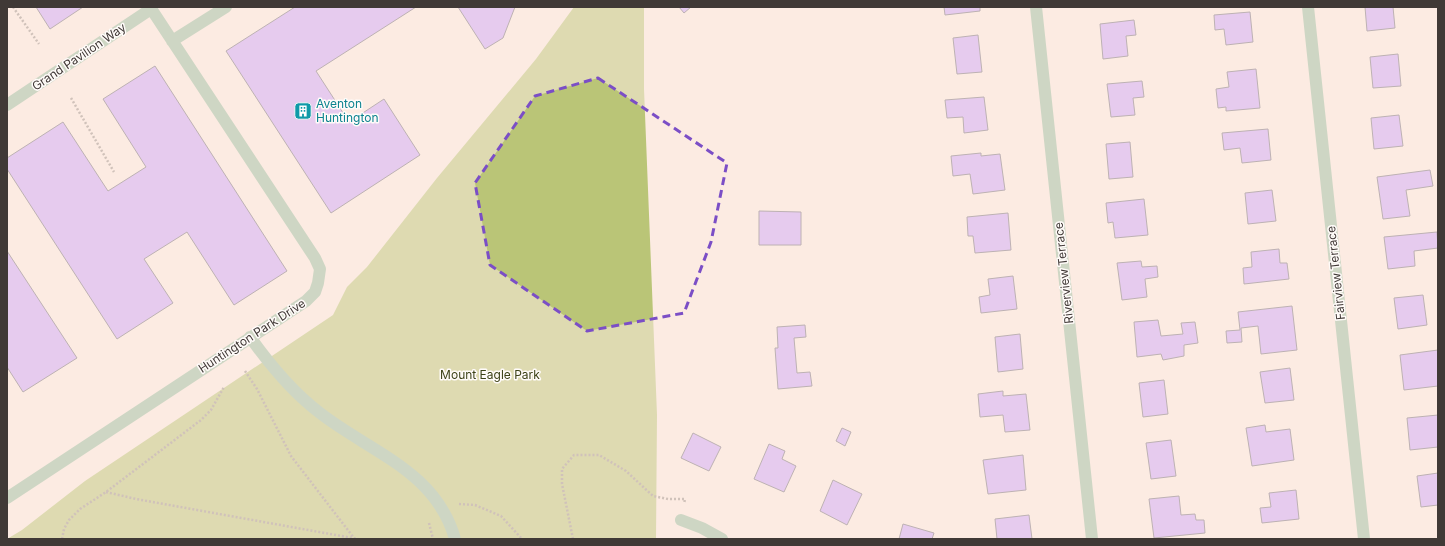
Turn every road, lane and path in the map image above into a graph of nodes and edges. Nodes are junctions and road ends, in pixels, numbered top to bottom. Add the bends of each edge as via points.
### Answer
1 (13, 7) edge
2 (226, 7) edge
3 (1036, 7) edge
4 (1308, 7) edge
5 (150, 8) edge
6 (172, 41) junction
7 (38, 44) dead end
8 (71, 98) dead end
9 (7, 105) edge
10 (114, 172) dead end
11 (250, 337) junction
12 (245, 371) dead end
13 (224, 386) dead end
14 (106, 492) junction
15 (7, 498) edge
16 (441, 508) junction
17 (681, 520) joint
18 (62, 539) edge
19 (356, 539) edge
20 (434, 539) edge
21 (455, 539) edge
22 (522, 539) edge
23 (574, 539) edge
24 (722, 539) edge
25 (1092, 539) edge
26 (1364, 539) edge

1 - 7 path
2 - 6 street
3 - 25 street, Riverview Terrace
4 - 26 street, Fairview Terrace
5 - 6 street, Huntington Park Drive
5 - 9 street, Grand Pavilion Way
6 - 11 street, Huntington Park Drive via 320,269 315,292 306,301
8 - 10 path
11 - 15 street, Huntington Park Drive
11 - 16 street via 301,398 320,414 402,466 434,497
12 - 19 path via 257,389 290,456
13 - 14 path via 210,410 200,420
14 - 18 path via 80,509 69,520
14 - 19 path
16 - 20 path via 428,520
16 - 21 street
16 - 22 path via 453,504 476,505 501,516
17 - 23 path via 685,499 653,496 626,472 599,455 574,455 562,468 562,484
17 - 24 street

